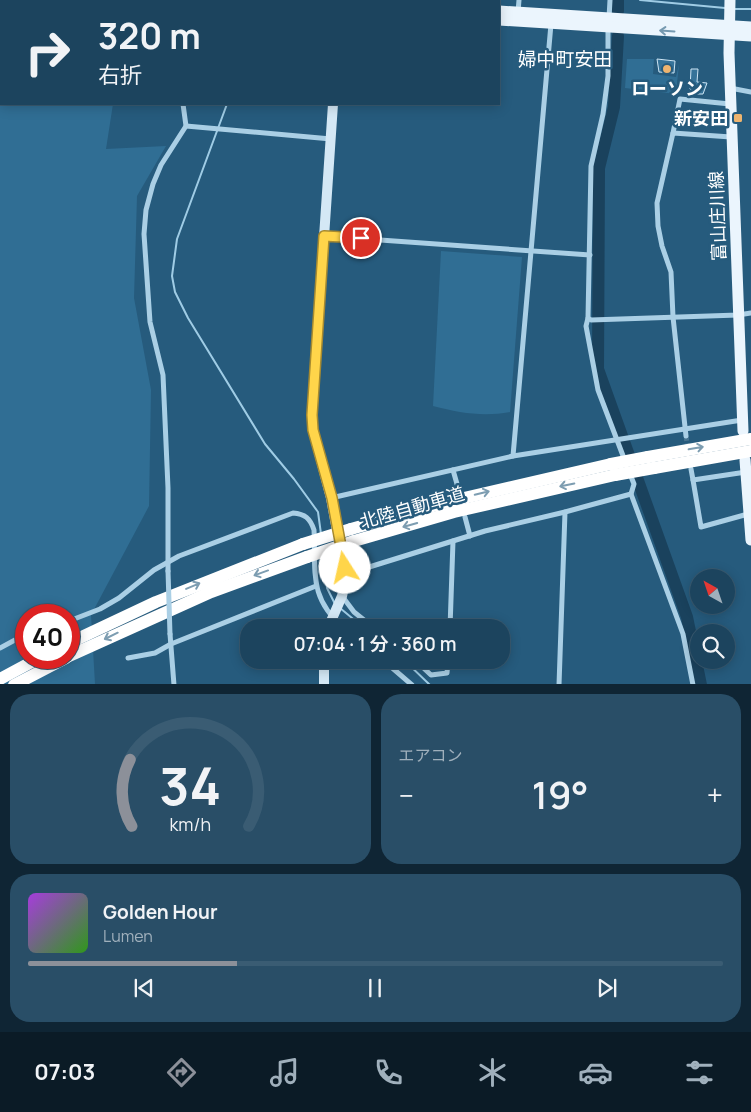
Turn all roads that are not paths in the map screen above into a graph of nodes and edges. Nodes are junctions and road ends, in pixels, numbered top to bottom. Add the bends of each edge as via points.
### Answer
1 (519, 0) edge
2 (610, 0) edge
3 (730, 0) edge
4 (500, 12) edge
5 (518, 13) junction
6 (500, 20) edge
7 (608, 22) junction
8 (550, 24) junction
9 (751, 27) edge
10 (729, 30) junction
11 (751, 36) edge
12 (730, 88) junction
13 (751, 92) edge
14 (730, 104) junction
15 (183, 105) edge
16 (333, 105) edge
17 (186, 126) junction
18 (674, 133) junction
19 (732, 137) junction
20 (331, 139) junction
21 (324, 236) junction
22 (530, 250) junction
23 (590, 255) junction
24 (751, 313) edge
25 (738, 315) junction
26 (673, 317) junction
27 (590, 319) junction
28 (746, 402) edge
29 (686, 428) junction
30 (746, 430) edge
31 (686, 436) tunnel mouth
32 (617, 439) junction
33 (748, 455) edge
34 (513, 456) junction
35 (651, 462) junction
36 (691, 469) dead end
37 (454, 470) junction
38 (748, 471) edge
39 (693, 480) junction
40 (458, 491) dead end
41 (631, 494) junction
42 (332, 498) junction
43 (565, 512) junction
44 (749, 513) junction
45 (465, 517) dead end
46 (352, 535) junction
47 (470, 536) junction
48 (751, 540) edge
49 (453, 541) junction
50 (168, 562) junction
51 (345, 568) junction
52 (316, 586) junction
53 (342, 596) junction
54 (334, 614) junction
55 (80, 616) edge
56 (332, 619) edge
57 (338, 619) edge
58 (363, 619) edge
59 (450, 619) edge
60 (80, 637) edge
61 (15, 640) edge
62 (171, 644) junction
63 (0, 648) edge
64 (80, 652) edge
65 (128, 658) dead end
66 (18, 669) edge
67 (44, 669) edge
68 (324, 669) edge
69 (394, 669) edge
70 (425, 669) edge
71 (447, 669) edge
72 (0, 678) edge
73 (14, 684) edge
74 (174, 684) edge
75 (324, 684) edge
76 (412, 684) edge
77 (559, 684) edge
78 (693, 684) edge

1 - 5 street
2 - 7 street
3 - 10 main road, 富山庄川線
4 - 5 main road
5 - 7 main road
6 - 8 main road
7 - 8 main road
7 - 10 main road
7 - 23 street via 608,76 591,166
8 - 22 street
9 - 10 main road
10 - 11 main road
10 - 12 main road, 富山庄川線
12 - 13 street
12 - 14 main road, 富山庄川線
14 - 18 street via 680,99
14 - 19 main road, 富山庄川線
15 - 17 street
16 - 20 street
17 - 20 street
17 - 50 street via 153,184 144,234 150,322 164,375
18 - 19 street
18 - 26 street via 657,203 661,240 671,272
19 - 25 main road, 富山庄川線
20 - 21 street
21 - 22 street
21 - 42 street via 312,415 313,430
22 - 23 street
22 - 34 street
23 - 27 street
24 - 25 street
25 - 26 street
25 - 28 main road, 富山庄川線
26 - 27 street
26 - 29 street
27 - 32 street via 586,326 592,366
28 - 30 main road, 富山庄川線
29 - 30 street
29 - 31 street
29 - 32 street
35 -> 30 highway, 北陸自動車道
32 - 34 street
32 - 41 street via 634,484
33 - 35 highway, 北陸自動車道
33 - 38 main road
34 - 37 street
35 - 46 highway, 北陸自動車道, bridge via 460,498
36 - 39 street
37 - 40 street
37 - 42 street
38 - 39 street
38 - 44 main road
39 - 44 street via 702,527
41 - 43 street
41 - 78 street via 683,634
42 - 51 street
43 - 47 street
43 - 77 street
44 - 48 main road
45 - 47 street
60 -> 46 highway, 北陸自動車道, bridge via 156,602 303,544
46 -> 64 highway, 北陸自動車道, bridge via 307,557 211,592
47 - 49 street
49 - 51 street via 366,568
49 - 59 street
50 - 52 street via 293,513 304,514 314,530
50 - 55 street via 119,598
50 - 62 street, bridge
51 - 53 street
52 - 54 street via 324,607
52 - 62 street
53 - 54 street
53 - 58 street
54 - 56 street
54 - 57 street
61 - 63 street
62 - 65 street via 155,653
62 - 74 street
66 - 72 highway
67 - 73 highway, 北陸自動車道
68 - 75 street
69 - 76 street
70 - 71 street via 431,675 447,674

